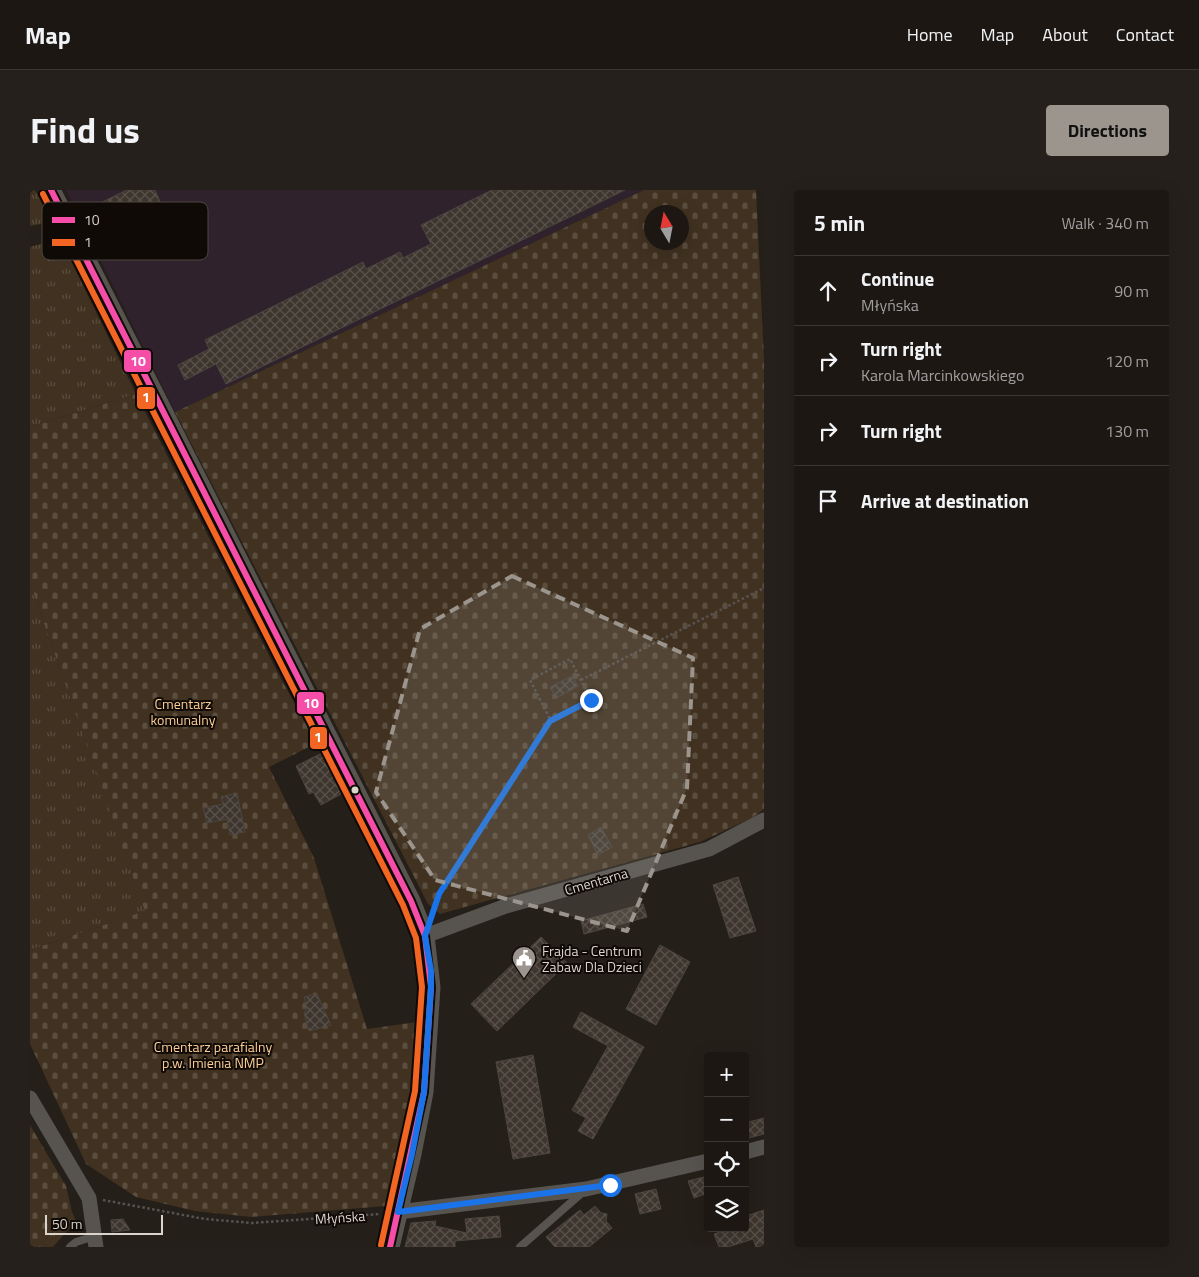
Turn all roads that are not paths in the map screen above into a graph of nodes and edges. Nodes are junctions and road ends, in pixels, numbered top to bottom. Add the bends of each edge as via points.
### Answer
1 (52, 190) edge
2 (58, 202) edge
3 (87, 260) edge
4 (764, 820) edge
5 (425, 936) junction
6 (30, 1098) edge
7 (764, 1147) edge
8 (749, 1151) edge
9 (704, 1162) edge
10 (586, 1189) junction
11 (398, 1212) junction
12 (96, 1242) edge
13 (70, 1247) edge
14 (390, 1247) edge
15 (520, 1247) edge

1 - 2 street
3 - 5 street via 411,901
4 - 5 street, Cmentarna via 709,849 506,906
5 - 11 street via 431,987 424,1092
6 - 12 street via 89,1198
7 - 8 street
9 - 10 street
10 - 11 street
10 - 15 lane
11 - 14 street
12 - 13 lane via 76,1242

